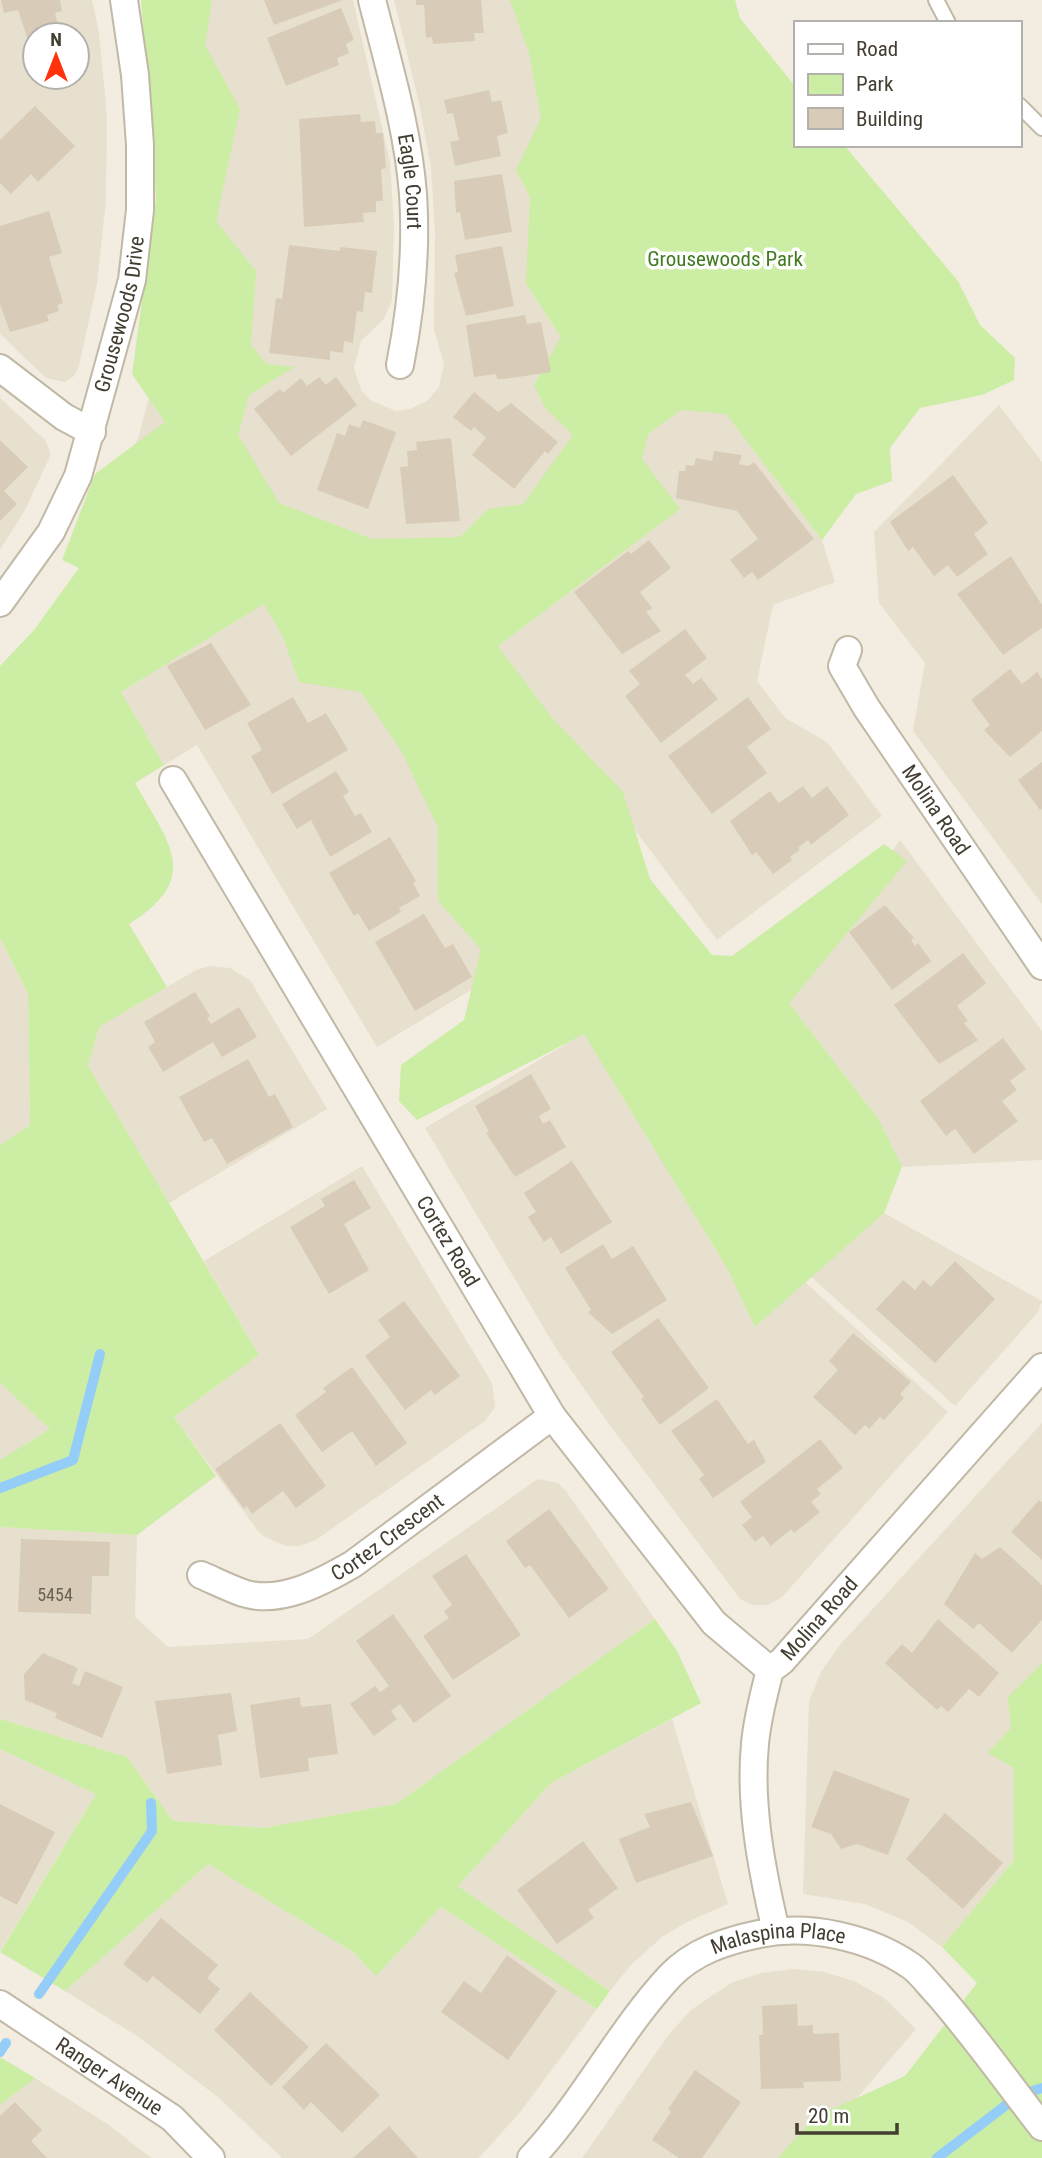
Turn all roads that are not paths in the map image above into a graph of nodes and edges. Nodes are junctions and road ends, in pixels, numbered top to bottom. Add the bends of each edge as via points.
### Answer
1 (124, 0) edge
2 (372, 0) edge
3 (936, 0) edge
4 (947, 21) edge
5 (1021, 107) edge
6 (1042, 128) edge
7 (400, 365) dead end
8 (0, 368) edge
9 (92, 432) junction
10 (0, 603) edge
11 (848, 650) dead end
12 (173, 780) dead end
13 (1042, 966) edge
14 (1042, 1367) edge
15 (552, 1416) junction
16 (201, 1575) dead end
17 (770, 1670) junction
18 (776, 1931) junction
19 (0, 2004) edge
20 (1042, 2127) edge
21 (211, 2158) edge
22 (531, 2158) edge

1 - 9 street, Grousewoods Drive via 135,75 140,210 132,279
2 - 7 street, Eagle Court via 397,100 413,192 410,317
3 - 4 lane
5 - 6 lane
8 - 9 street via 64,417
9 - 10 street, Grousewoods Drive via 78,476 51,531
11 - 13 street, Molina Road via 842,666 866,707
12 - 15 street, Cortez Road
14 - 17 street, Molina Road
15 - 16 street, Cortez Crescent via 324,1581 298,1591 245,1594
15 - 17 street, Cortez Road via 714,1623
17 - 18 street, Molina Road via 755,1743 754,1781 756,1820
18 - 20 street, Malaspina Place via 811,1931 863,1942 912,1967 955,2014
18 - 22 street, Malaspina Place via 703,1951 671,1975
19 - 21 street, Ranger Avenue via 172,2118

